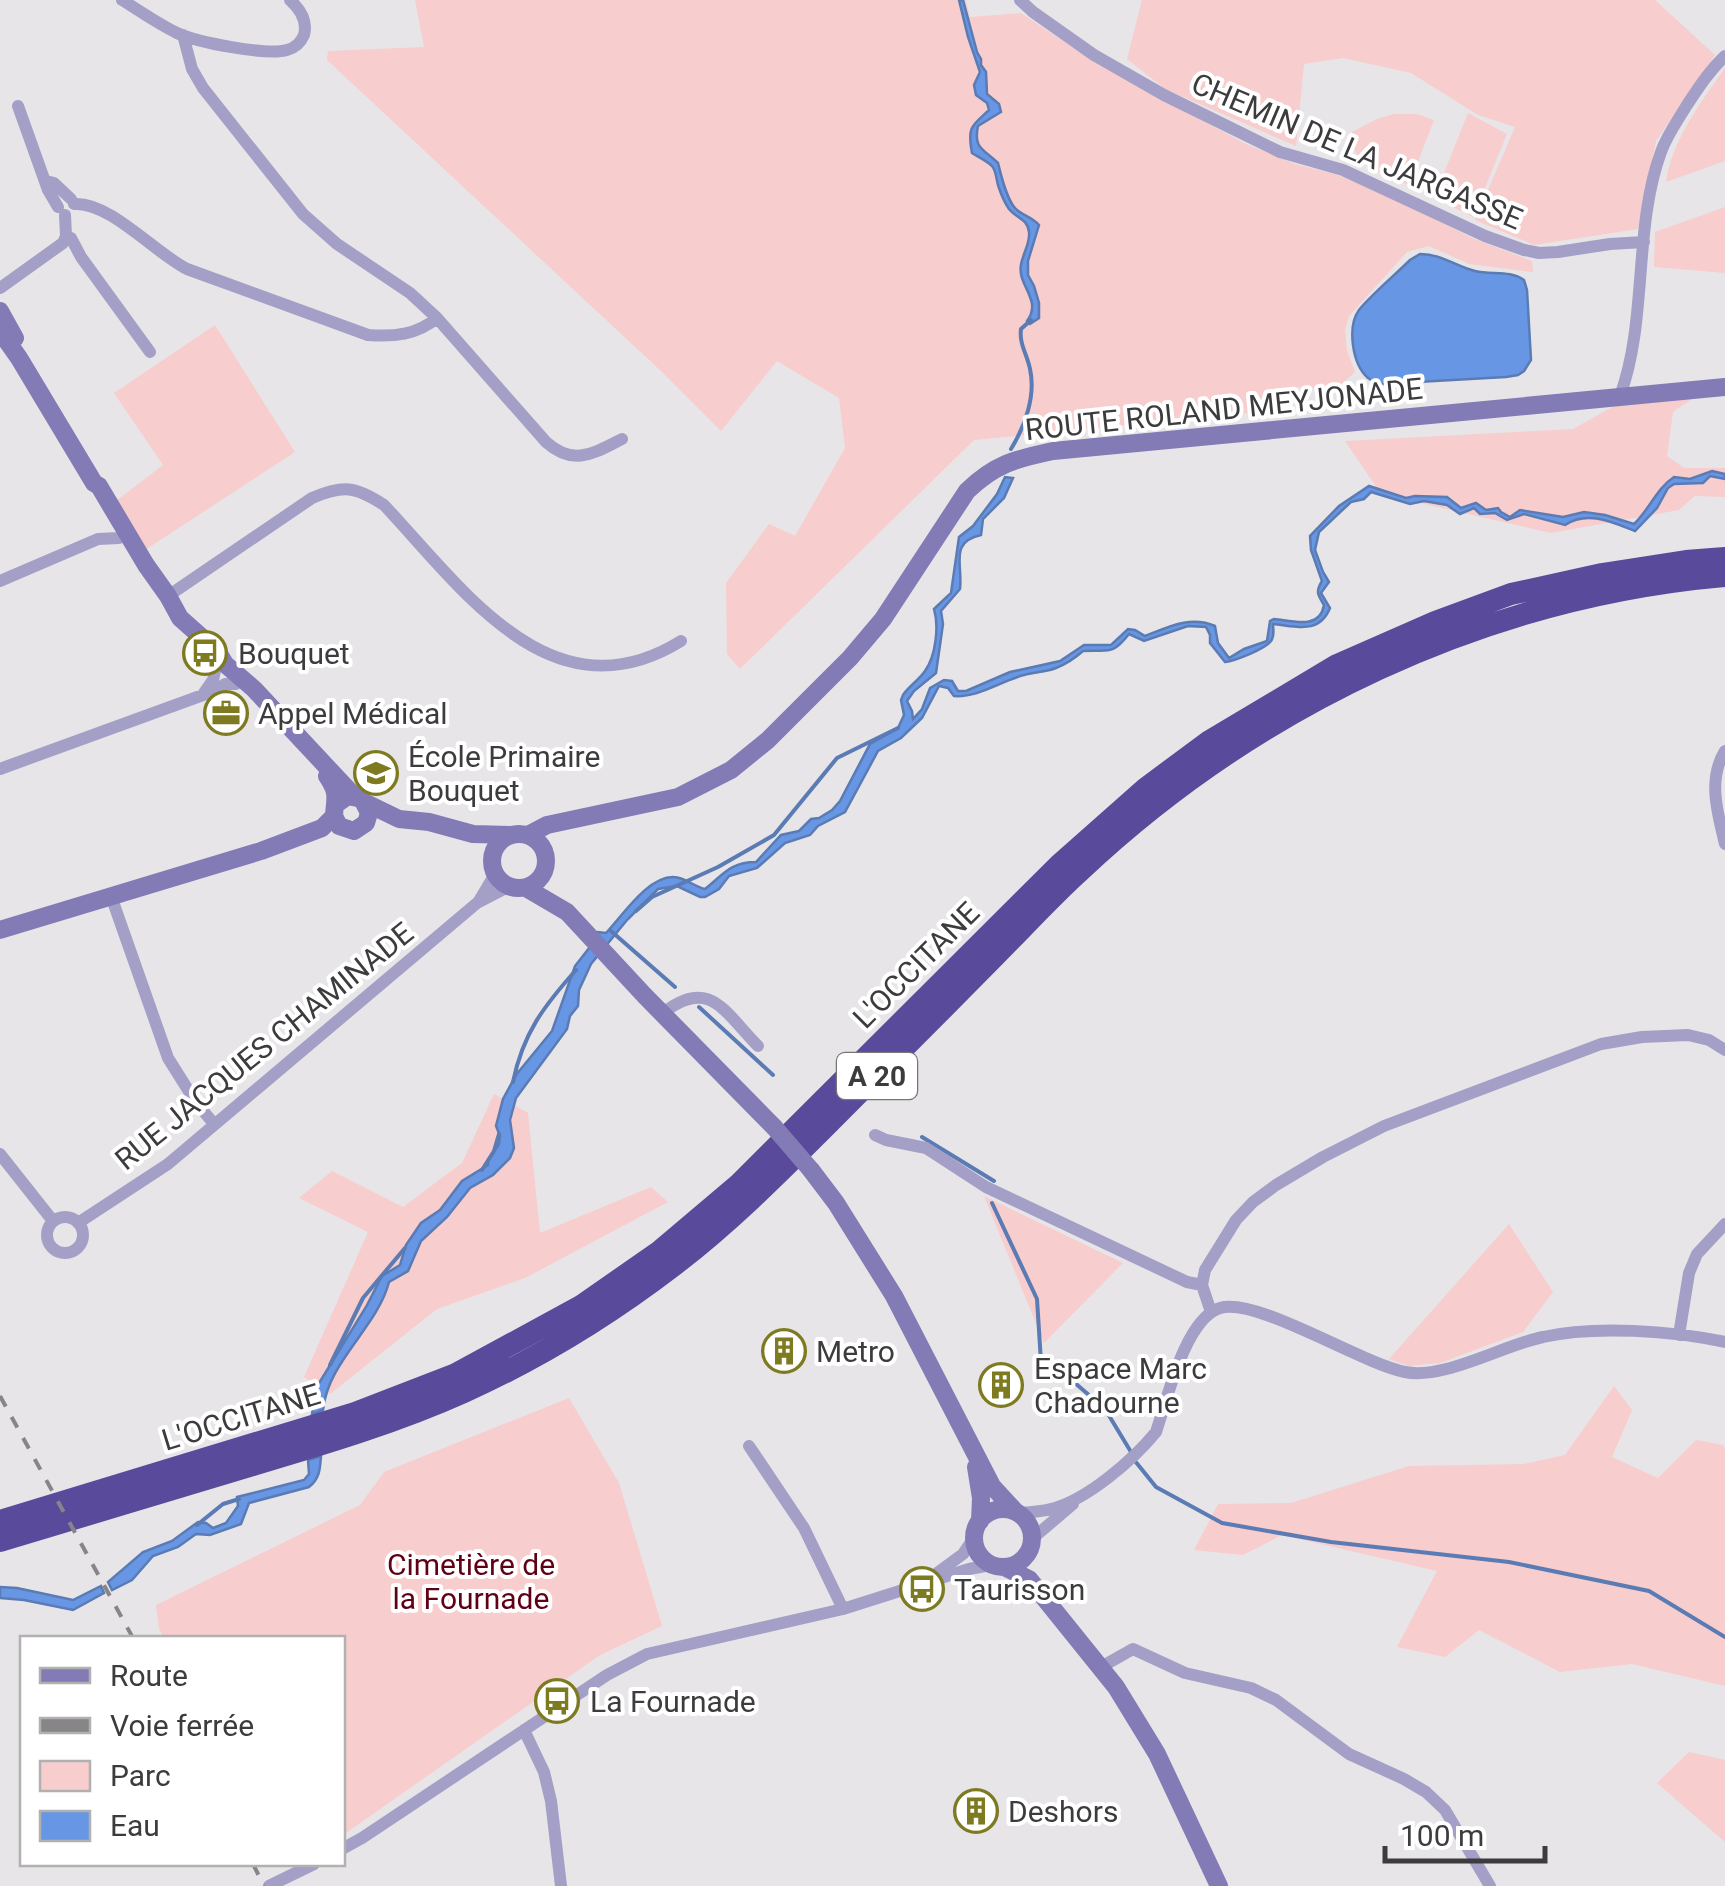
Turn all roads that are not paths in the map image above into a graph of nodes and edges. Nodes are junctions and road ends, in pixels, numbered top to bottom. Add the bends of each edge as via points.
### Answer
1 (122, 0) edge
2 (290, 0) edge
3 (1020, 0) edge
4 (183, 35) junction
5 (203, 42) junction
6 (1725, 56) edge
7 (195, 73) junction
8 (18, 106) dead end
9 (67, 206) junction
10 (66, 236) junction
11 (1644, 242) junction
12 (57, 249) junction
13 (81, 256) junction
14 (0, 288) edge
15 (0, 310) edge
16 (437, 318) junction
17 (0, 331) edge
18 (150, 352) dead end
19 (19, 358) junction
20 (1725, 387) edge
21 (1620, 396) junction
22 (622, 439) dead end
23 (118, 528) junction
24 (1725, 558) edge
25 (1725, 576) edge
26 (0, 581) edge
27 (165, 592) junction
28 (682, 640) dead end
29 (207, 642) junction
30 (216, 666) junction
31 (236, 684) junction
32 (203, 695) junction
33 (268, 712) junction
34 (1725, 751) edge
35 (0, 769) edge
36 (348, 804) junction
37 (579, 818) junction
38 (391, 820) junction
39 (356, 829) junction
40 (456, 830) junction
41 (520, 835) junction
42 (1725, 844) edge
43 (261, 851) junction
44 (546, 863) junction
45 (494, 867) junction
46 (522, 888) junction
47 (111, 896) junction
48 (478, 903) junction
49 (567, 912) junction
50 (0, 930) edge
51 (663, 1013) junction
52 (758, 1046) dead end
53 (1725, 1050) edge
54 (214, 1124) junction
55 (875, 1136) dead end
56 (0, 1154) edge
57 (53, 1222) junction
58 (78, 1223) junction
59 (1725, 1224) edge
60 (1202, 1285) junction
61 (1211, 1312) junction
62 (1679, 1335) junction
63 (1725, 1342) edge
64 (749, 1446) dead end
65 (971, 1447) junction
66 (92, 1493) junction
67 (1078, 1497) junction
68 (0, 1510) edge
69 (1018, 1512) junction
70 (0, 1521) edge
71 (977, 1529) junction
72 (0, 1541) edge
73 (1032, 1543) junction
74 (999, 1566) junction
75 (922, 1583) junction
76 (1054, 1608) junction
77 (843, 1609) junction
78 (1101, 1667) junction
79 (524, 1730) junction
80 (345, 1846) edge
81 (310, 1866) edge
82 (269, 1886) edge
83 (561, 1886) edge
84 (1219, 1886) edge
85 (1490, 1886) edge

1 - 4 street
2 - 5 street via 305,26 294,47
3 - 11 street, CHEMIN DE LA JARGASSE via 1094,55 1164,95 1280,152 1343,170 1485,236 1539,252
4 - 5 street
4 - 7 street
5 - 7 street
6 - 11 street via 1704,78 1661,151
7 - 16 street via 303,214
8 - 9 street via 46,181
9 - 10 street
9 - 16 street via 86,204 118,220 188,270 368,335 408,334
10 - 12 street
10 - 13 street
11 - 21 street via 1631,364
12 - 13 street
12 - 14 street
13 - 18 street
15 - 19 main road
16 - 22 street via 554,449 581,457
17 - 19 main road
19 - 23 main road
20 - 21 main road, ROUTE ROLAND MEYJONADE
21 - 37 main road, ROUTE ROLAND MEYJONADE via 1052,452 1003,464 967,491 882,618 768,740 731,770 678,797
23 - 26 street
23 - 27 main road via 143,575
24 - 66 highway, L'OCCITANE / A 20 via 1511,594 1385,642 1292,690 1146,788 1059,865 738,1185 581,1306 456,1374 355,1413
25 - 72 highway, L'OCCITANE / A 20 via 1619,590 1507,618 1377,668 1224,755 1081,869 748,1203 672,1267 523,1362 358,1432
27 - 28 street via 312,498 350,488 384,504 503,629 543,653 590,664 636,662
27 - 29 main road via 180,618
29 - 30 main road
29 - 33 main road
30 - 31 main road
30 - 32 street
31 - 32 street
31 - 33 main road
32 - 35 street
33 - 36 main road
34 - 42 street via 1716,776
36 - 38 main road
36 - 39 main road via 339,826
36 - 39 main road via 370,813
36 - 43 main road via 322,828
37 - 41 main road, ROUTE ROLAND MEYJONADE
37 - 44 main road via 555,838
38 - 39 main road
38 - 40 main road
39 - 43 main road
40 - 41 main road
40 - 45 main road
41 - 44 main road via 541,844
41 - 45 main road via 498,844
43 - 47 main road
44 - 46 main road via 539,880
44 - 49 main road
45 - 46 main road via 505,885
45 - 48 street, RUE JACQUES CHAMINADE
46 - 48 street, RUE JACQUES CHAMINADE
46 - 49 main road
47 - 50 main road
47 - 54 street via 168,1058
48 - 54 street, RUE JACQUES CHAMINADE
49 - 51 main road
51 - 52 street via 687,997 703,996
51 - 65 main road, bridge via 774,1126 836,1203 894,1296
53 - 60 street via 1688,1035 1601,1044 1384,1126 1253,1202 1205,1270
54 - 58 street, RUE JACQUES CHAMINADE via 168,1164
55 - 60 street via 926,1148 986,1187
56 - 57 street
57 - 58 street via 64,1217
57 - 58 street via 48,1241 62,1253 82,1243
59 - 62 street via 1689,1273
60 - 61 street
61 - 62 street via 1246,1308 1408,1373 1446,1369 1570,1332
61 - 67 street via 1194,1330 1156,1432
62 - 63 street
64 - 77 street via 804,1528
65 - 69 main road via 992,1486
65 - 71 main road via 981,1498
66 - 68 highway
66 - 70 highway, L'OCCITANE / A 20
67 - 69 street via 1052,1509
67 - 73 street
69 - 71 main road via 992,1511
69 - 73 main road via 1031,1528
71 - 74 main road via 979,1554
71 - 75 street via 964,1554
73 - 74 main road via 1022,1562
73 - 76 main road
74 - 75 street
74 - 76 main road via 1029,1579
75 - 77 street
76 - 78 main road
77 - 79 street via 647,1654
78 - 84 main road via 1157,1754
78 - 85 street via 1133,1649 1185,1673 1276,1700 1349,1754 1426,1792 1445,1810
79 - 80 street
79 - 83 street via 552,1801
81 - 82 street

